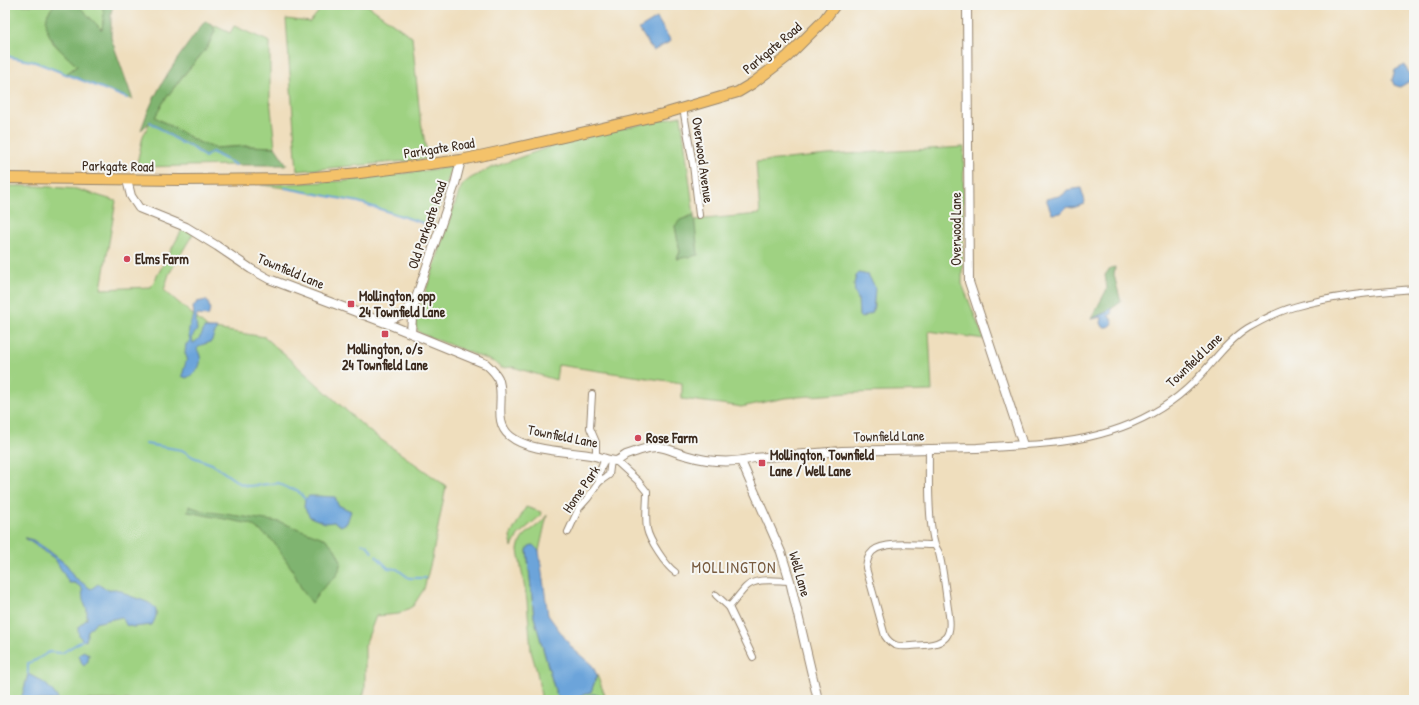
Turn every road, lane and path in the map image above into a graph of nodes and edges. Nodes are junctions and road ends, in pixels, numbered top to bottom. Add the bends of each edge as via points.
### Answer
1 (835, 5) edge
2 (967, 5) edge
3 (683, 108) junction
4 (461, 160) junction
5 (5, 178) edge
6 (127, 180) junction
7 (699, 215) dead end
8 (1414, 289) edge
9 (416, 298) junction
10 (380, 321) junction
11 (411, 333) junction
12 (592, 394) dead end
13 (1023, 445) junction
14 (929, 448) junction
15 (596, 456) junction
16 (611, 460) junction
17 (741, 461) junction
18 (599, 482) junction
19 (568, 532) dead end
20 (935, 545) junction
21 (675, 572) dead end
22 (790, 581) junction
23 (716, 595) dead end
24 (729, 607) junction
25 (753, 657) dead end
26 (818, 700) edge

1 - 3 main road, Parkgate Road via 802,44 753,83 738,92
2 - 13 street, Overwood Lane via 969,282
3 - 4 main road, Parkgate Road
3 - 7 street, Overwood Avenue
4 - 6 main road, Parkgate Road via 293,179
4 - 9 street, Old Parkgate Road
5 - 6 main road, Parkgate Road
6 - 10 street, Townfield Lane via 131,196 139,208 186,227 269,279
8 - 13 street, Townfield Lane via 1372,292 1294,307 1246,329 1194,383 1157,412 1120,428 1079,440
9 - 10 street, Old Parkgate Road via 404,314
9 - 11 street, Old Parkgate Road
10 - 11 street, Townfield Lane
11 - 15 street, Townfield Lane via 486,364 494,371 500,383 500,419 510,436 552,450
12 - 15 street via 590,428 596,442
13 - 14 street, Townfield Lane
14 - 17 street, Townfield Lane via 842,450
14 - 20 street via 929,496
15 - 16 street, Townfield Lane
16 - 17 street, Townfield Lane via 658,447 694,458 725,463
16 - 18 street via 599,474
16 - 18 street, Home Park via 609,475
16 - 21 street via 638,481 647,492 648,532 669,568
17 - 22 street, Well Lane via 781,552
18 - 19 street, Home Park via 579,508 577,520
20 - 20 street via 939,552 946,590 949,630 946,637 940,641 925,645 895,646 885,636 866,568 867,560 874,550 880,547
22 - 24 street via 767,580 746,586
22 - 26 street, Well Lane
23 - 24 street
24 - 25 street

